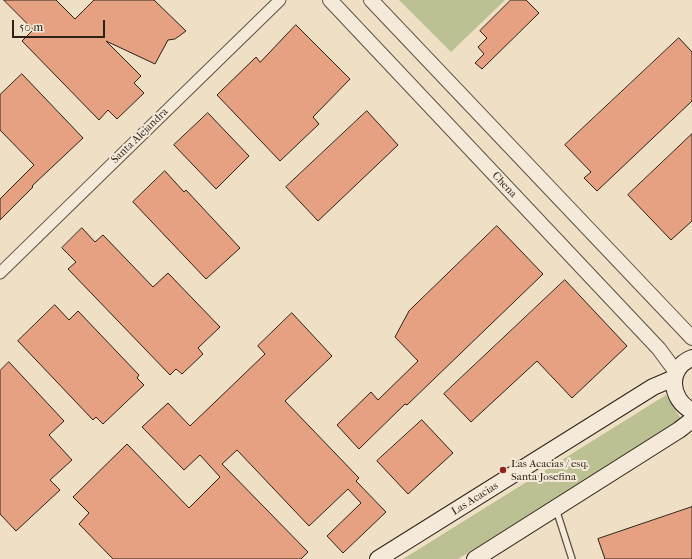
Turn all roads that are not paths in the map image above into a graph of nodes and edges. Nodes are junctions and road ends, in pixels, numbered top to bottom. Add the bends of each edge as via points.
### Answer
1 (280, 0) edge
2 (330, 0) edge
3 (371, 0) edge
4 (0, 273) edge
5 (692, 338) edge
6 (692, 358) edge
7 (675, 375) junction
8 (692, 411) edge
9 (692, 420) edge
10 (556, 507) junction
11 (378, 559) edge
12 (475, 559) edge
13 (572, 559) edge

1 - 4 street, Santa Alejandra
2 - 7 street, Chena via 659,349
3 - 5 street
6 - 7 main road, Las Acacias via 684,362
7 - 8 main road via 677,398
7 - 11 main road, Las Acacias
9 - 10 main road
10 - 12 main road
10 - 13 lane

